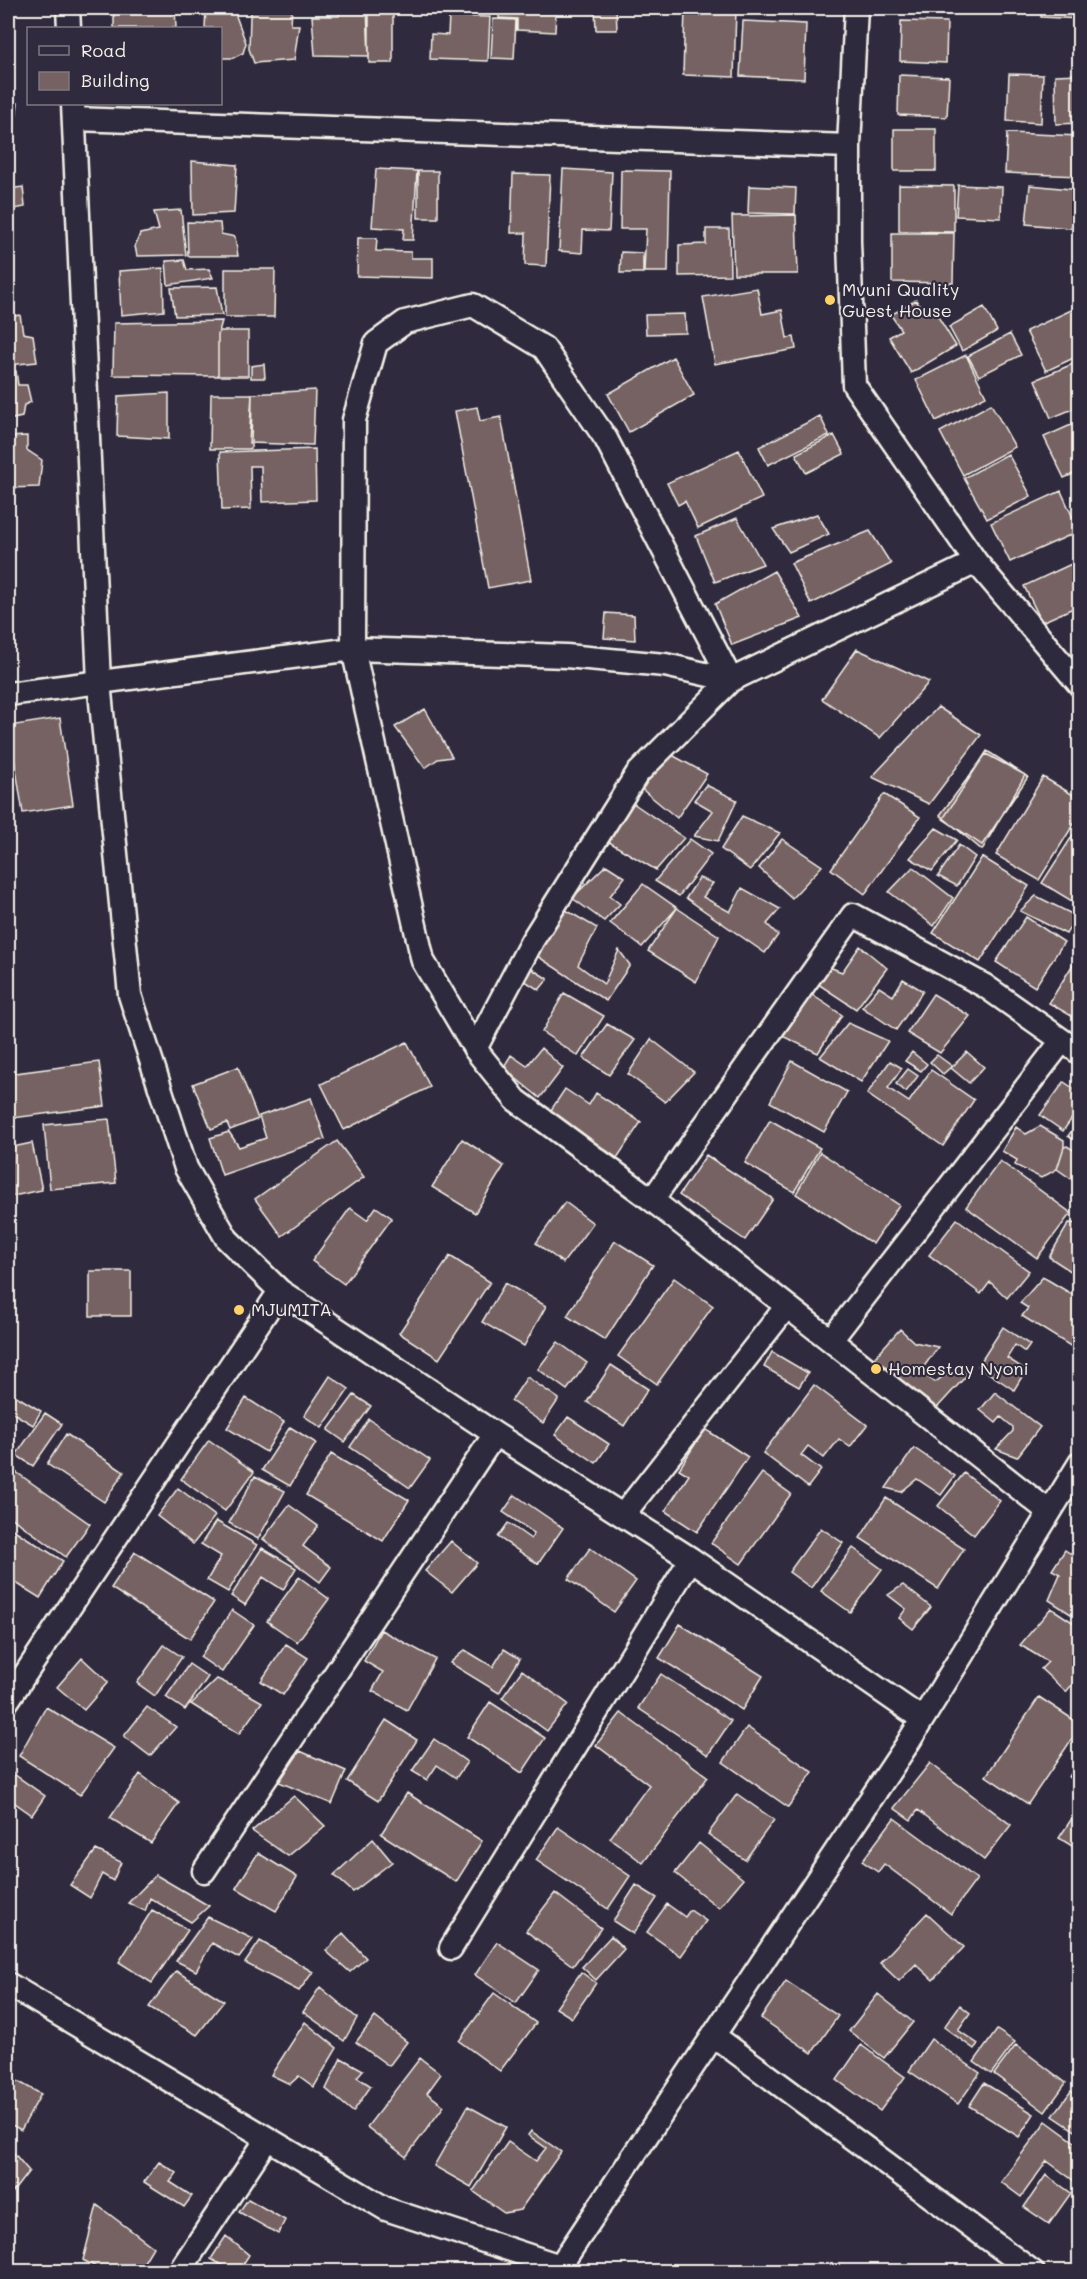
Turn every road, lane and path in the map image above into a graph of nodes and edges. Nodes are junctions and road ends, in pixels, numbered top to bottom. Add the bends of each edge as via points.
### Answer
1 (68, 8) edge
2 (856, 8) edge
3 (69, 27) edge
4 (74, 111) edge
5 (849, 146) junction
6 (976, 562) junction
7 (353, 649) junction
8 (731, 680) junction
9 (99, 682) junction
10 (1080, 685) edge
11 (8, 694) edge
12 (1071, 1047) edge
13 (475, 1049) junction
14 (652, 1200) junction
15 (280, 1291) junction
16 (787, 1306) junction
17 (831, 1340) junction
18 (495, 1434) junction
19 (1080, 1463) edge
20 (1048, 1511) junction
21 (623, 1515) junction
22 (691, 1559) junction
23 (8, 1700) edge
24 (922, 1719) junction
25 (204, 1871) dead end
26 (451, 1948) dead end
27 (9, 1989) edge
28 (713, 2035) junction
29 (267, 2139) junction
30 (559, 2269) edge
31 (180, 2271) edge
32 (1033, 2271) edge

1 - 3 street
2 - 5 street
4 - 5 street
4 - 9 street
5 - 6 street via 854,385
6 - 8 street
6 - 10 street
7 - 8 street via 566,656 665,665
7 - 8 street via 354,420 376,343 405,322 473,305 544,348 606,439
7 - 9 street
7 - 13 street via 423,961
8 - 13 street via 637,774 532,941
9 - 11 street
9 - 15 street via 130,995 186,1168 227,1239
12 - 14 street via 985,986 853,915
12 - 17 street
13 - 14 street via 516,1100
14 - 16 street
15 - 18 street
15 - 23 street
16 - 17 street
16 - 21 street
17 - 20 street
18 - 21 street
18 - 25 street
19 - 20 street
20 - 24 street
21 - 22 street
22 - 24 street
22 - 26 street
24 - 28 street
27 - 29 street
28 - 30 street
28 - 32 street
29 - 30 street via 386,2209
29 - 31 street

